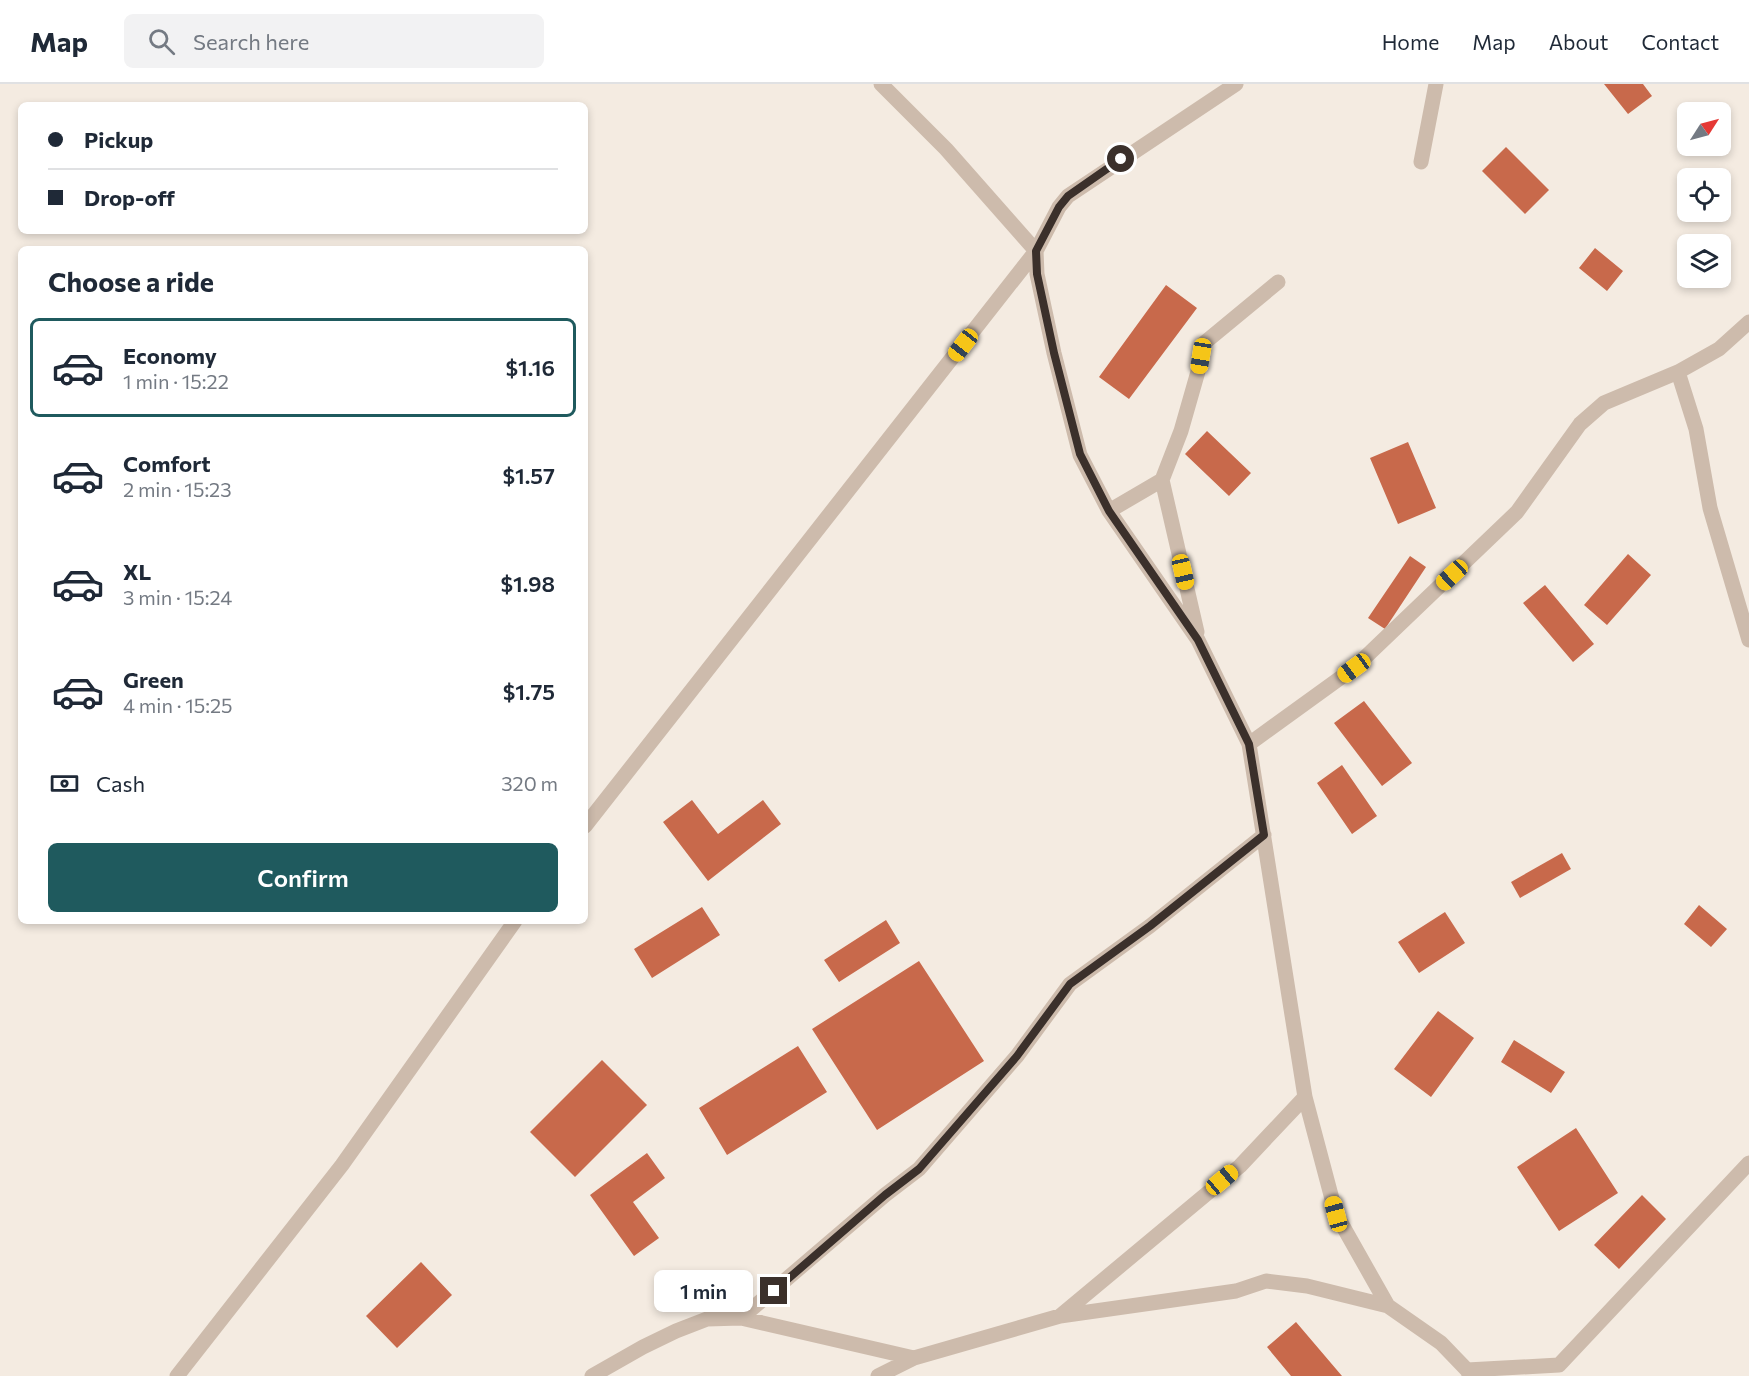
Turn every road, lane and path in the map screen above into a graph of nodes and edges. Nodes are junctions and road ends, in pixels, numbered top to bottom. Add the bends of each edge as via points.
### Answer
1 (881, 84) edge
2 (1236, 84) edge
3 (1436, 84) edge
4 (1421, 162) dead end
5 (1036, 251) junction
6 (1278, 282) dead end
7 (1749, 322) edge
8 (1678, 372) junction
9 (1162, 480) junction
10 (1109, 511) junction
11 (1198, 640) junction
12 (1749, 640) edge
13 (1249, 744) junction
14 (588, 822) edge
15 (1264, 835) junction
16 (513, 924) edge
17 (1305, 1097) junction
18 (1749, 1163) edge
19 (1388, 1306) junction
20 (1060, 1316) junction
21 (741, 1318) junction
22 (914, 1358) junction
23 (1557, 1370) edge
24 (1469, 1373) edge
25 (177, 1376) edge
26 (592, 1376) edge
27 (878, 1376) edge

1 - 5 street via 946,149
2 - 5 street via 1068,196
3 - 4 street
5 - 10 street via 1037,274 1054,353 1080,454
5 - 14 street
6 - 9 street via 1203,344 1181,431
7 - 8 street via 1719,349
8 - 12 street via 1696,429 1710,508
8 - 13 street via 1604,403 1580,424 1517,512 1354,668
9 - 10 street
9 - 11 street
10 - 11 street
11 - 13 street
13 - 15 street
15 - 17 street
15 - 21 street via 1070,984 1017,1056 919,1169
16 - 25 street via 342,1165
17 - 19 street via 1336,1214
17 - 20 street via 1240,1166
18 - 23 street
19 - 20 street via 1307,1286 1266,1281 1236,1291
19 - 24 street via 1441,1343
20 - 22 street
21 - 22 street
21 - 26 street via 707,1319 676,1330
22 - 27 street
23 - 24 street

